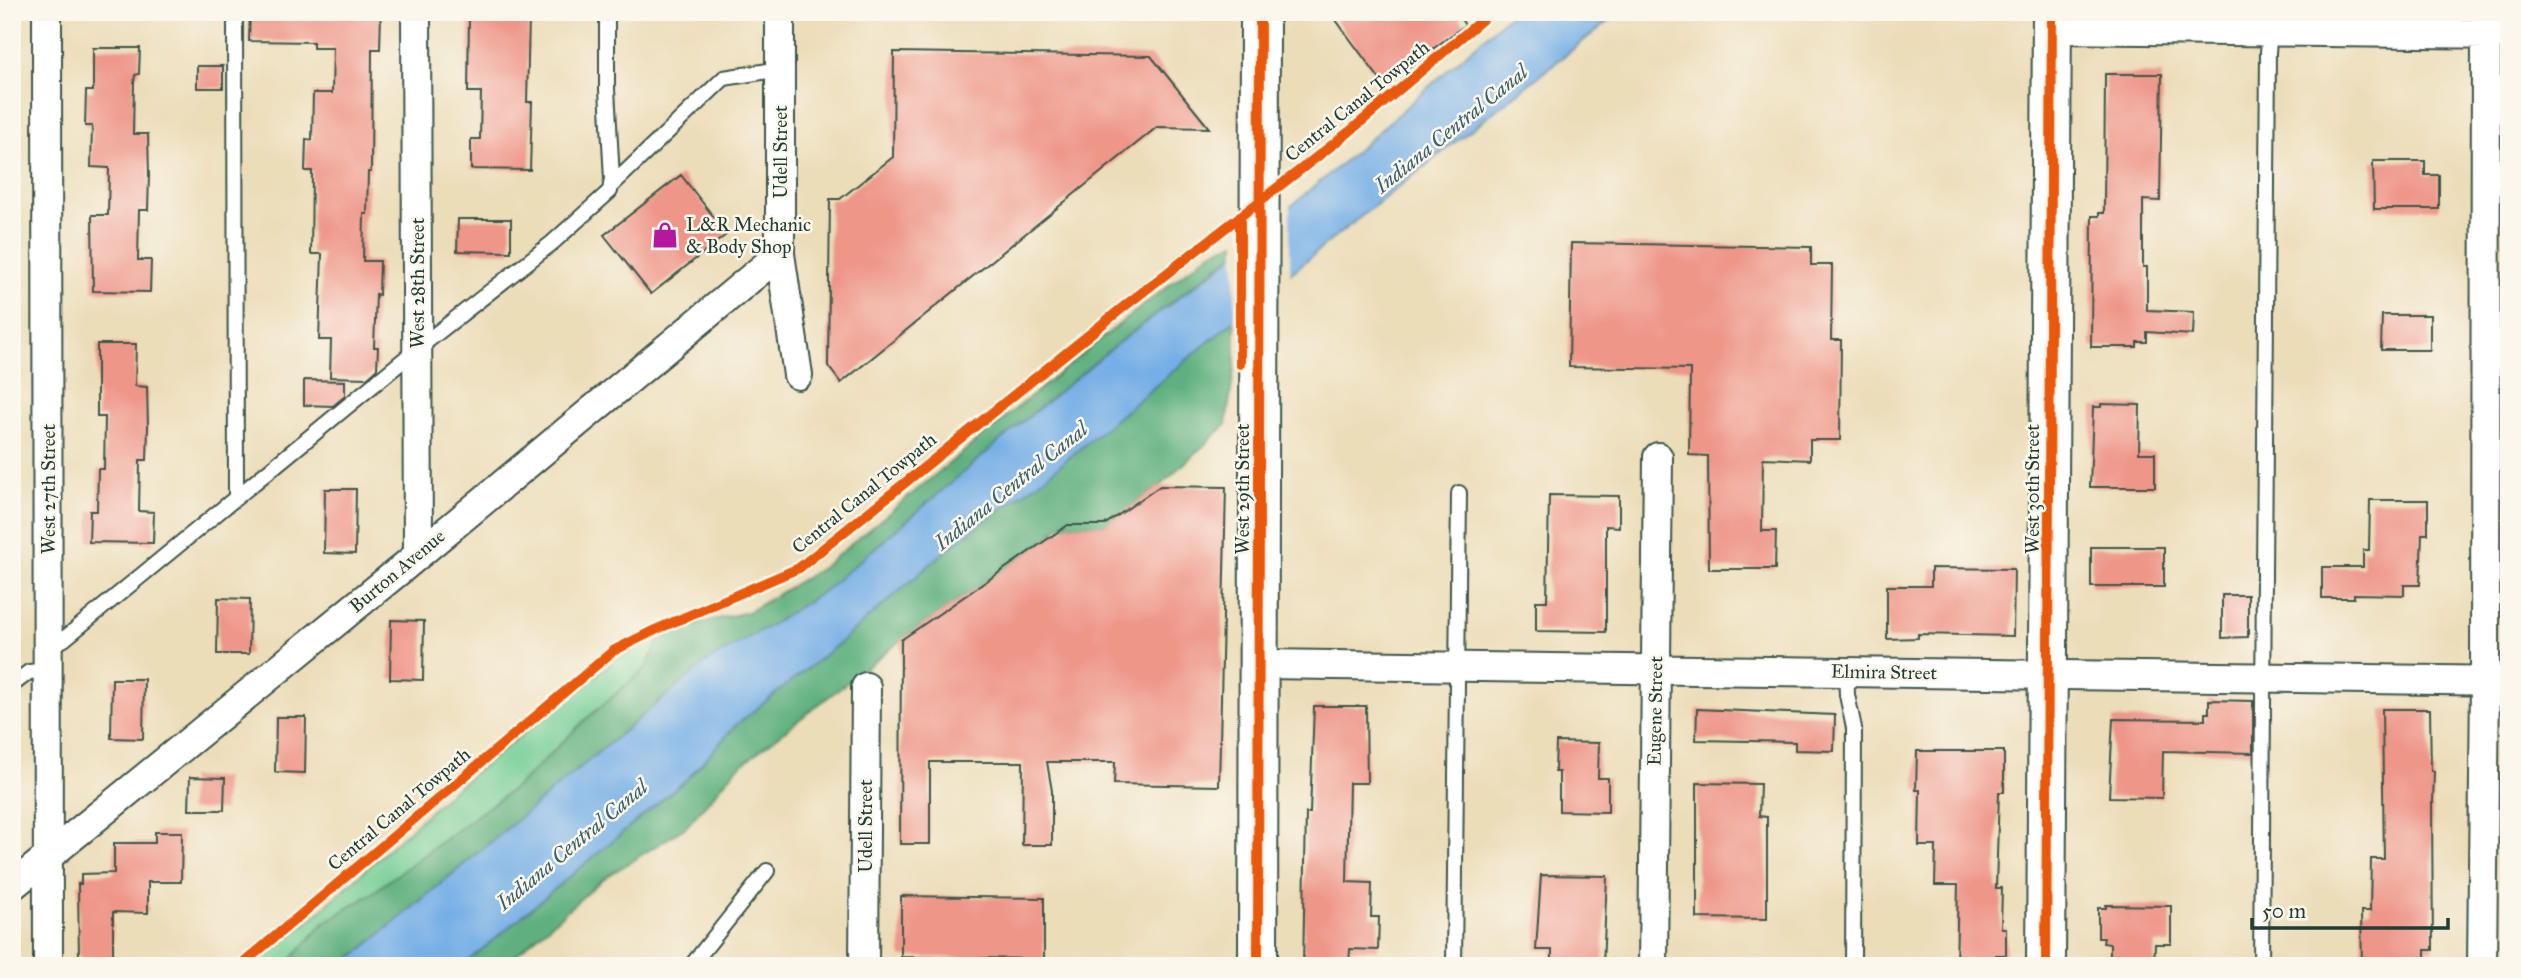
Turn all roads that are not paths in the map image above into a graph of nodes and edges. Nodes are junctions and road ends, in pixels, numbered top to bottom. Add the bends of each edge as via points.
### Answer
1 (47, 12) edge
2 (235, 12) edge
3 (416, 12) edge
4 (607, 12) edge
5 (780, 12) edge
6 (1260, 12) edge
7 (2052, 21) edge
8 (2494, 27) edge
9 (2270, 31) junction
10 (780, 69) junction
11 (611, 186) junction
12 (780, 254) junction
13 (417, 349) junction
14 (798, 375) dead end
15 (1658, 457) dead end
16 (1459, 493) dead end
17 (236, 498) junction
18 (418, 555) junction
19 (49, 659) junction
20 (1259, 664) junction
21 (1457, 667) junction
22 (1656, 670) junction
23 (1846, 672) junction
24 (2048, 675) junction
25 (2262, 677) junction
26 (2497, 681) edge
27 (12, 685) edge
28 (866, 687) dead end
29 (48, 857) junction
30 (767, 870) dead end
31 (12, 886) edge
32 (48, 966) edge
33 (691, 966) edge
34 (864, 966) edge
35 (1258, 966) edge
36 (1454, 966) edge
37 (1653, 966) edge
38 (1853, 966) edge
39 (2046, 966) edge
40 (2261, 966) edge
41 (2482, 966) edge

1 - 19 street, West 27th Street
2 - 17 lane
3 - 13 street, West 28th Street
4 - 11 lane
5 - 10 street, Udell Street
6 - 20 main road, West 29th Street
7 - 9 street
7 - 24 main road, West 30th Street
8 - 9 street
8 - 26 street
9 - 25 lane
10 - 11 lane via 724,78
10 - 12 street, Udell Street
11 - 13 lane via 552,243
12 - 14 street, Udell Street
12 - 18 street, Burton Avenue
13 - 17 lane
13 - 18 street, West 28th Street
15 - 22 street, Eugene Street
16 - 21 lane
17 - 19 lane via 64,639
18 - 29 street, Burton Avenue
19 - 27 lane
19 - 29 street, West 27th Street
20 - 21 street, Elmira Street
20 - 35 main road, West 29th Street
21 - 22 street, Elmira Street
21 - 36 lane
22 - 23 street, Elmira Street
22 - 37 street, Eugene Street
23 - 24 street, Elmira Street
23 - 38 lane via 1854,728
24 - 25 street, Elmira Street
24 - 39 main road, West 30th Street
25 - 26 street, Elmira Street
25 - 40 lane
26 - 41 street
28 - 34 street, Udell Street
29 - 31 street, Burton Avenue
29 - 32 street, West 27th Street
30 - 33 lane

